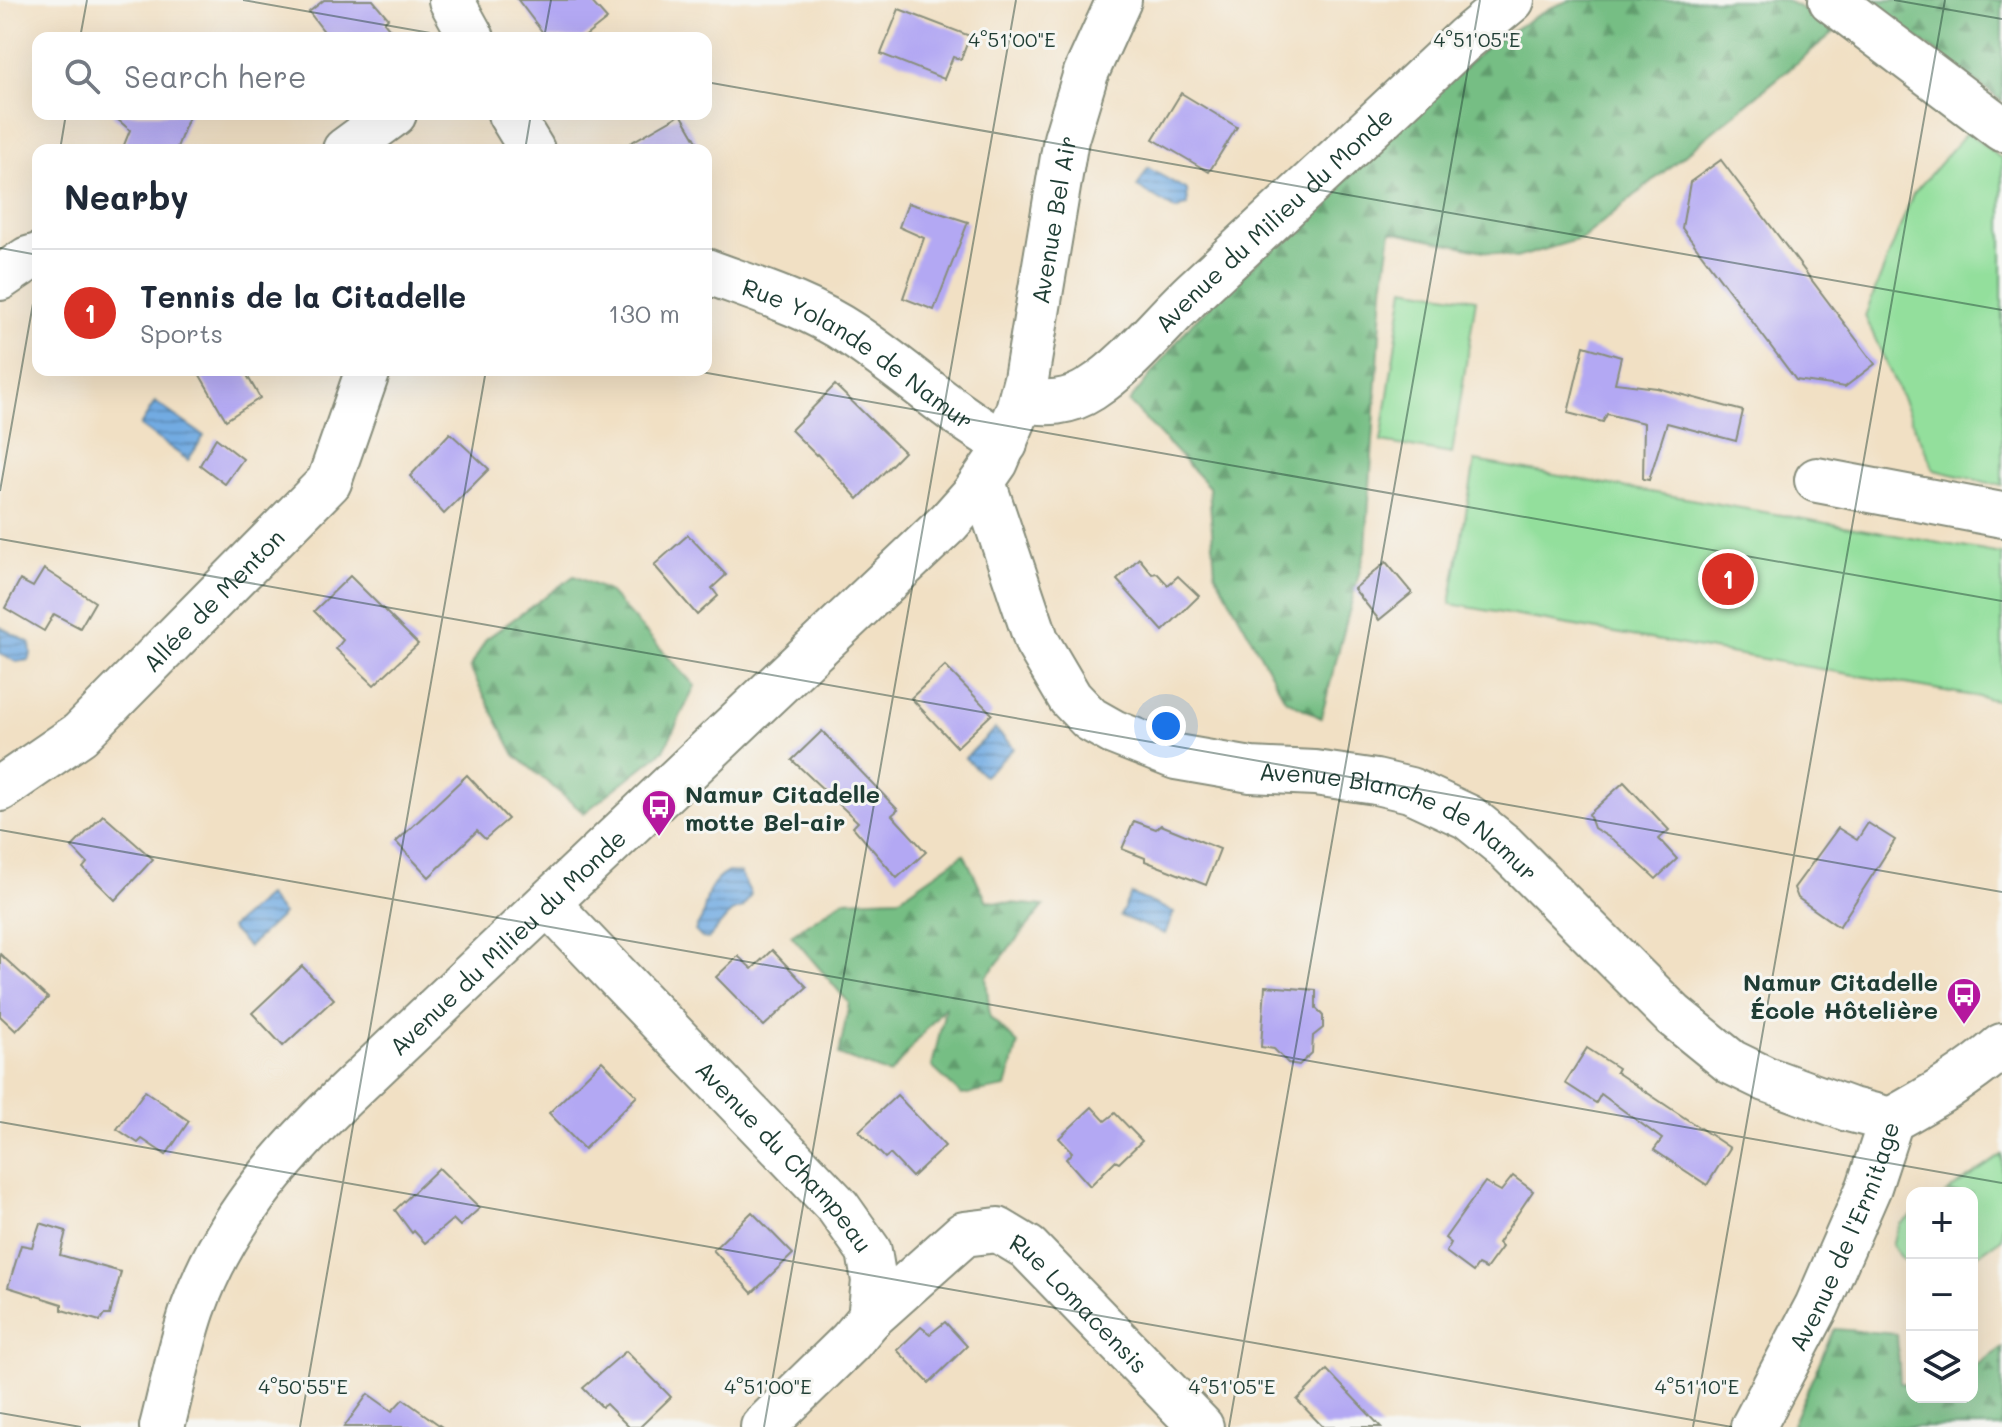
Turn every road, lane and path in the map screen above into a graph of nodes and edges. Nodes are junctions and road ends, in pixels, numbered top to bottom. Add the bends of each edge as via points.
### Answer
1 (451, 0) edge
2 (1119, 0) edge
3 (1512, 0) edge
4 (1831, 0) edge
5 (469, 32) edge
6 (386, 120) edge
7 (514, 120) edge
8 (2002, 129) edge
9 (353, 144) edge
10 (528, 144) edge
11 (32, 258) edge
12 (712, 273) edge
13 (0, 278) edge
14 (366, 376) edge
15 (1021, 400) junction
16 (1005, 444) junction
17 (1817, 480) dead end
18 (983, 482) junction
19 (2002, 515) edge
20 (0, 789) edge
21 (548, 904) junction
22 (1995, 1062) edge
23 (1891, 1120) junction
24 (870, 1318) junction
25 (162, 1427) edge
26 (763, 1427) edge
27 (1201, 1427) edge
28 (1753, 1427) edge

1 - 5 street
2 - 15 street, Avenue Bel Air via 1086,73 1066,139
3 - 15 street, Avenue du Milieu du Monde via 1107,377 1069,400
4 - 8 street
6 - 9 street
7 - 10 street
11 - 13 street
12 - 16 street, Rue Yolande de Namur via 823,317 969,424
14 - 20 street, Allée de Menton via 329,482 80,734
15 - 16 street, Avenue Bel Air
16 - 18 street, Avenue du Milieu du Monde
17 - 19 street
18 - 21 street, Avenue du Milieu du Monde via 949,522
18 - 23 street, Avenue Blanche de Namur via 1037,642 1070,698 1090,719 1176,757 1376,782 1410,790 1468,817 1504,846 1673,1015 1731,1062 1766,1079
21 - 24 street, Avenue du Champeau via 838,1207 869,1251 874,1281
21 - 25 street, Avenue du Milieu du Monde via 319,1120 253,1196 226,1237 192,1311
22 - 23 street, Avenue de l'Ermitage
23 - 28 street, Avenue de l'Ermitage via 1869,1187 1817,1306
24 - 26 street
24 - 27 street, Rue Lomacensis via 964,1234 998,1230 1028,1248

